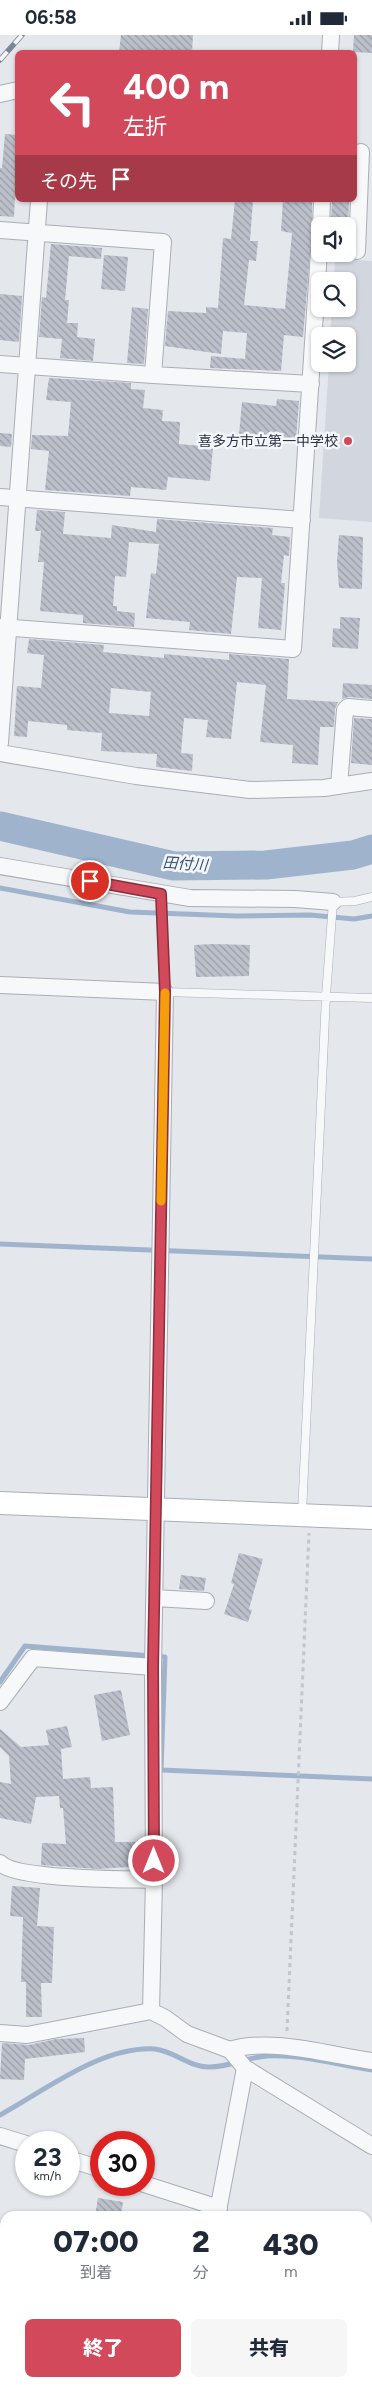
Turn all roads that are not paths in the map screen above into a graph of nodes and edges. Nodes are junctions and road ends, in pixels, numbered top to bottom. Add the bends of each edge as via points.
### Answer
1 (331, 35) edge
2 (330, 50) edge
3 (15, 91) edge
4 (0, 94) edge
5 (361, 152) dead end
6 (366, 195) edge
7 (39, 202) edge
8 (322, 202) edge
9 (321, 217) edge
10 (0, 230) edge
11 (37, 233) junction
12 (359, 251) edge
13 (319, 262) edge
14 (0, 364) edge
15 (28, 366) junction
16 (153, 375) junction
17 (311, 384) junction
18 (0, 497) edge
19 (19, 499) junction
20 (302, 519) junction
21 (4, 627) edge
22 (372, 709) edge
23 (0, 743) edge
24 (0, 753) edge
25 (372, 781) edge
26 (338, 786) junction
27 (0, 866) edge
28 (161, 894) junction
29 (372, 897) edge
30 (333, 902) junction
31 (0, 985) edge
32 (165, 992) junction
33 (326, 996) junction
34 (372, 998) edge
35 (0, 1503) edge
36 (156, 1511) junction
37 (306, 1516) junction
38 (372, 1518) edge
39 (155, 1598) junction
40 (206, 1601) dead end
41 (153, 1667) junction
42 (0, 1702) edge
43 (0, 1863) edge
44 (154, 1881) junction
45 (151, 2011) junction
46 (0, 2033) edge
47 (238, 2059) junction
48 (372, 2061) edge
49 (0, 2136) edge
50 (15, 2141) edge
51 (372, 2146) edge
52 (155, 2188) edge
53 (215, 2211) edge
54 (218, 2211) edge

1 - 2 street
3 - 4 street
5 - 6 street
6 - 12 street
7 - 11 street
8 - 9 street
10 - 11 street
11 - 15 street
11 - 16 street via 163,242
13 - 17 street
14 - 15 street
15 - 16 street
15 - 19 street
16 - 17 street
17 - 20 street
18 - 19 street
19 - 20 street
19 - 21 street
20 - 21 street via 293,649
21 - 23 street
22 - 26 street via 348,707 346,710
24 - 26 street via 136,776 250,790
25 - 26 street
27 - 28 street
28 - 30 street via 212,899
28 - 32 lane
29 - 30 lane
30 - 33 lane
31 - 32 street
32 - 33 lane
32 - 36 street
33 - 34 lane
33 - 37 lane
35 - 36 street
36 - 37 street
36 - 39 street
37 - 38 street
39 - 40 street
39 - 41 street
41 - 42 street via 33,1658
41 - 44 street
43 - 44 street via 20,1871 51,1876
44 - 45 street
45 - 46 street via 27,2035
45 - 47 street via 187,2034
47 - 48 street via 250,2045 286,2047
47 - 51 street
47 - 54 street
49 - 50 street
52 - 53 street

